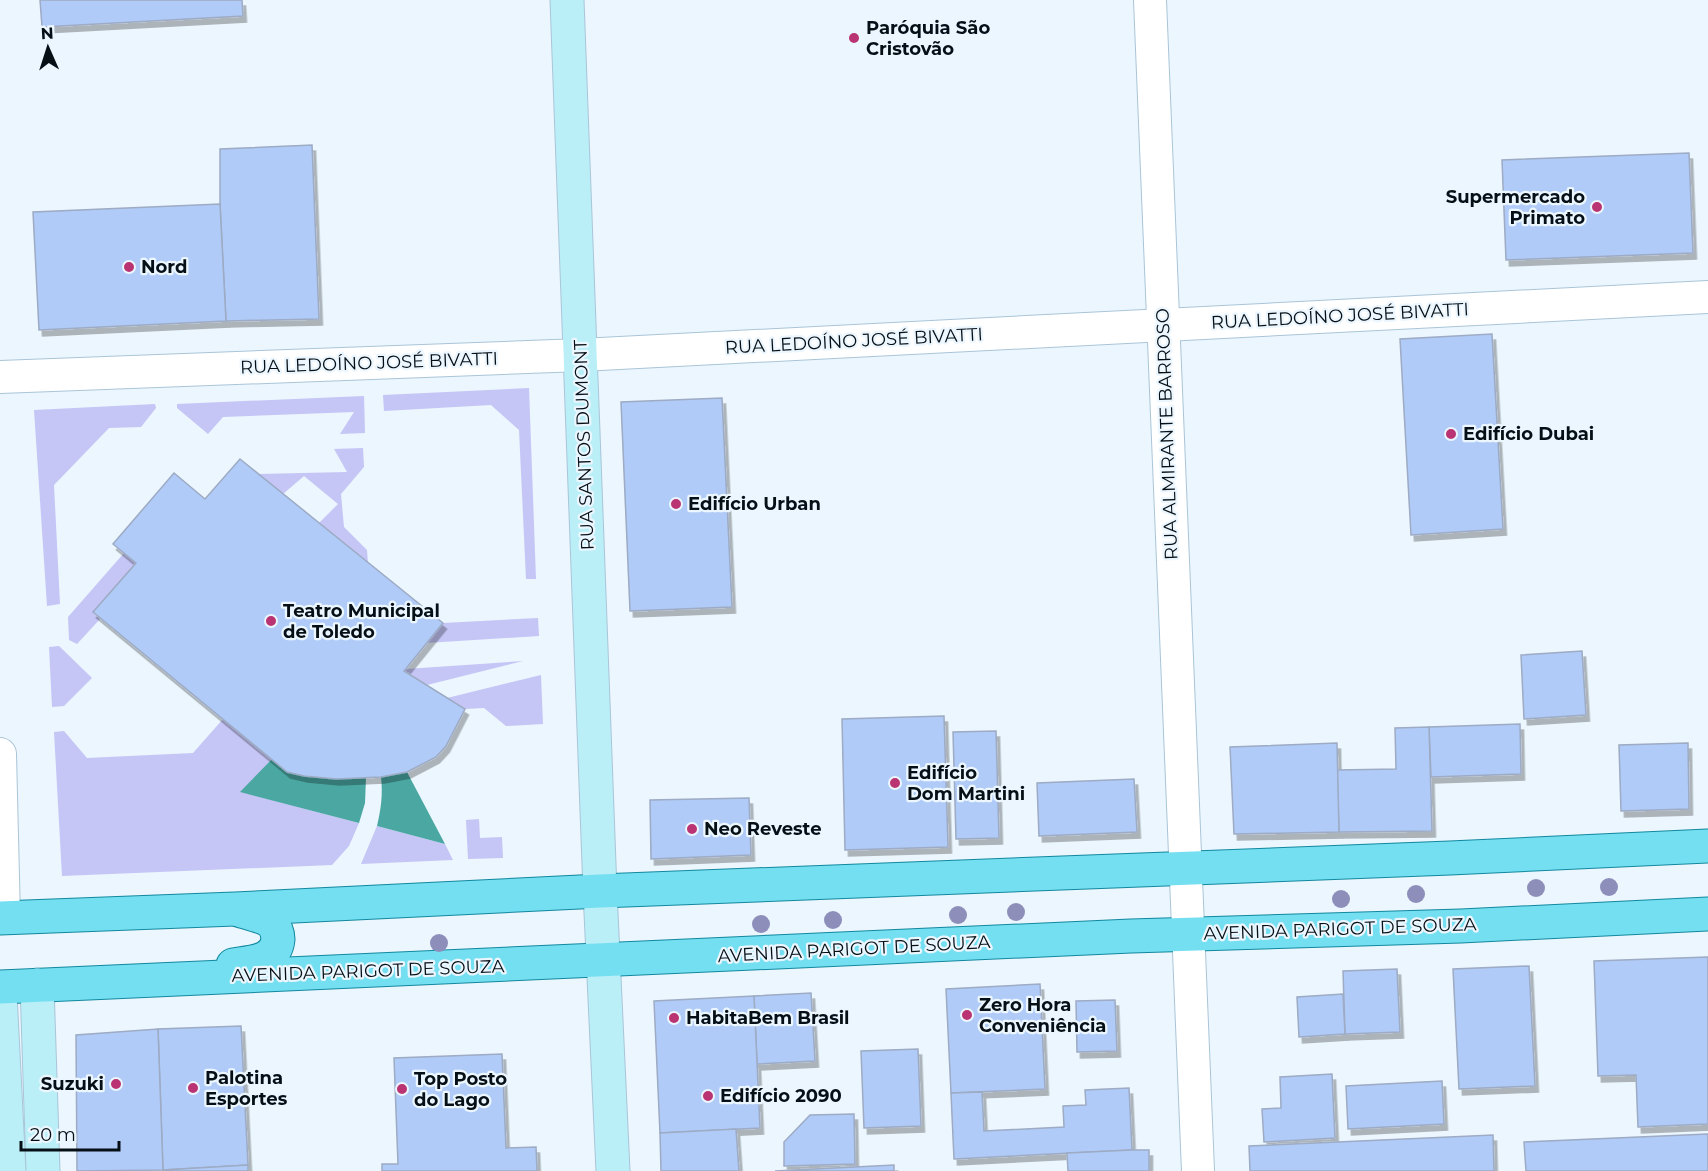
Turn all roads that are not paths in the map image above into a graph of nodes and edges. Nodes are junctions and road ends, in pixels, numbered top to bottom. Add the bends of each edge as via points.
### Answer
1 (567, 0) edge
2 (1150, 0) edge
3 (1708, 297) edge
4 (1162, 325) junction
5 (581, 355) junction
6 (0, 377) edge
7 (0, 754) edge
8 (1708, 846) edge
9 (1185, 868) junction
10 (600, 891) junction
11 (235, 909) junction
12 (1708, 914) edge
13 (2, 918) edge
14 (1188, 934) junction
15 (604, 961) junction
16 (80, 984) junction
17 (37, 986) junction
18 (0, 987) edge
19 (0, 994) edge
20 (9, 1171) edge
21 (43, 1171) edge
22 (613, 1171) edge
23 (1197, 1171) edge

1 - 5 street, RUA SANTOS DUMONT
2 - 4 street, RUA ALMIRANTE BARROSO
3 - 4 street, RUA LEDOÍNO JOSÉ BIVATTI
4 - 5 street, RUA LEDOÍNO JOSÉ BIVATTI
4 - 9 street, RUA ALMIRANTE BARROSO
5 - 6 street, RUA LEDOÍNO JOSÉ BIVATTI
5 - 10 street, RUA SANTOS DUMONT
7 - 13 street
8 - 9 main road
9 - 10 main road
9 - 14 street, RUA ALMIRANTE BARROSO
10 - 11 main road
10 - 15 street, RUA SANTOS DUMONT
11 - 13 main road
11 - 16 main road via 270,921 277,932 274,952 264,959 210,969
12 - 14 main road, AVENIDA PARIGOT DE SOUZA
14 - 15 main road, AVENIDA PARIGOT DE SOUZA
14 - 23 street
15 - 16 main road, AVENIDA PARIGOT DE SOUZA
15 - 22 street
16 - 17 main road, AVENIDA PARIGOT DE SOUZA
17 - 18 main road, AVENIDA PARIGOT DE SOUZA
17 - 21 street
19 - 20 street

